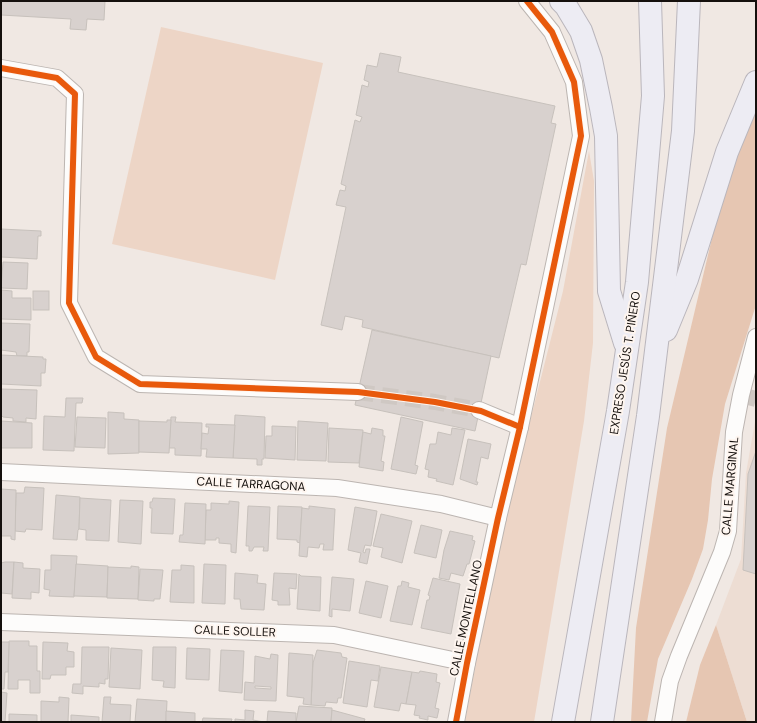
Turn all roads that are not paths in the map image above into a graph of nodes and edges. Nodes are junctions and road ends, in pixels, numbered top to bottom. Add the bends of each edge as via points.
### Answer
1 (527, 1) edge
2 (561, 1) edge
3 (650, 1) edge
4 (689, 1) edge
5 (1, 68) edge
6 (756, 82) edge
7 (756, 337) edge
8 (627, 348) junction
9 (656, 355) junction
10 (358, 392) tunnel mouth
11 (479, 410) tunnel mouth
12 (520, 427) junction
13 (1, 472) edge
14 (498, 518) junction
15 (1, 622) edge
16 (575, 651) junction
17 (467, 663) junction
18 (456, 722) edge
19 (554, 722) edge
20 (563, 722) edge
21 (602, 722) edge
22 (663, 722) edge

1 - 12 street, CALLE MONTELLANO via 552,32 574,82 581,136
2 - 8 highway via 580,31 591,60 601,108 606,136 609,291
3 - 8 highway, EXPRESO JESÚS T. PIÑERO via 653,96 637,282
4 - 9 highway via 683,131
5 - 10 street via 57,78 75,94 69,303 96,357 140,384
6 - 9 highway via 727,152 687,279
7 - 22 street, CALLE MARGINAL via 740,394 734,432 728,531 670,681
8 - 16 highway, EXPRESO JESÚS T. PIÑERO
9 - 21 highway
11 - 12 street
12 - 14 street, CALLE MONTELLANO
13 - 14 street, CALLE TARRAGONA via 337,488 441,504
14 - 17 street, CALLE MONTELLANO
15 - 17 street, CALLE SOLLER via 334,634
16 - 19 highway
16 - 20 highway, EXPRESO JESÚS T. PIÑERO
17 - 18 street, CALLE MONTELLANO

